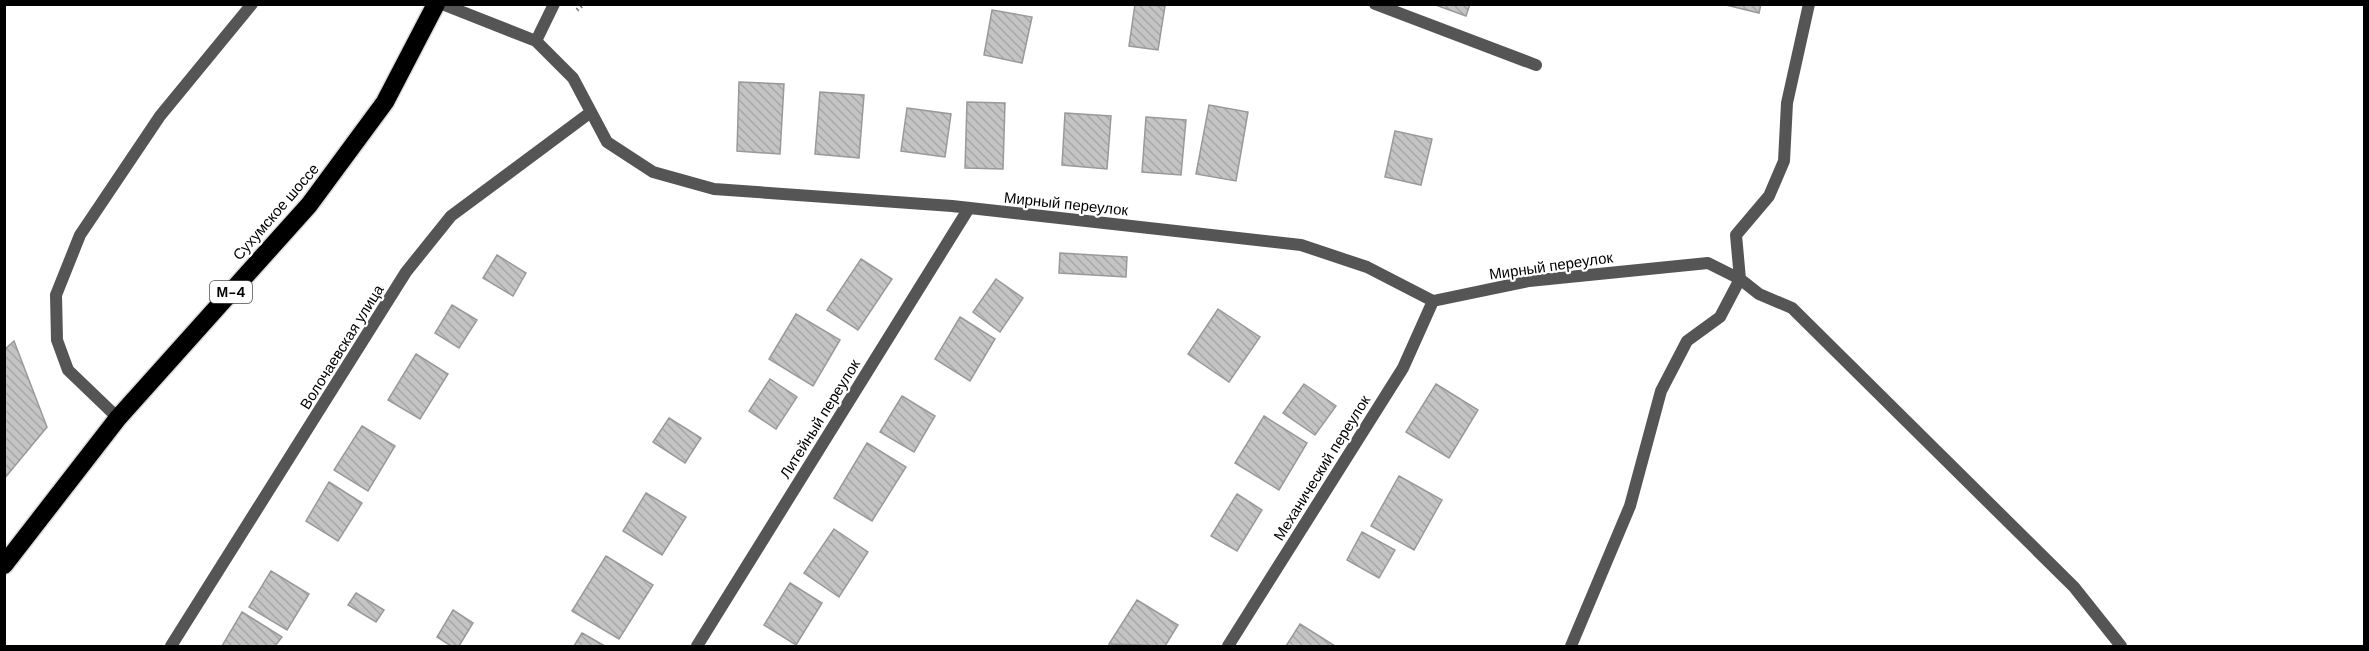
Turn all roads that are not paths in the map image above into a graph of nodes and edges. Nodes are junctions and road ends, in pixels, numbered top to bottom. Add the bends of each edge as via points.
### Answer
1 (252, 4) edge
2 (436, 4) edge
3 (442, 4) edge
4 (554, 4) edge
5 (1375, 4) edge
6 (1809, 4) edge
7 (536, 41) junction
8 (1536, 65) dead end
9 (591, 112) junction
10 (969, 208) junction
11 (1740, 279) junction
12 (1433, 301) junction
13 (118, 418) junction
14 (4, 565) edge
15 (171, 646) edge
16 (697, 646) edge
17 (1228, 646) edge
18 (1571, 646) edge
19 (2121, 646) edge

1 - 13 street via 150,132 80,235 56,295 57,340 68,370
2 - 13 highway, Сухумское шоссе / М-4 via 385,102 316,196
3 - 7 street, Мирный переулок
4 - 7 street
5 - 8 street
6 - 11 street via 1787,104 1784,161 1768,196 1736,235
7 - 9 street, Мирный переулок via 573,78
9 - 10 street, Мирный переулок via 607,142 653,172 714,189
9 - 15 street, Волочаевская улица via 451,216 414,262
10 - 12 street, Мирный переулок via 1301,245 1367,267
10 - 16 street, Литейный переулок
11 - 12 street, Мирный переулок via 1708,263 1529,281
11 - 18 street via 1720,317 1687,341 1660,392 1630,506
11 - 19 street, Мирный переулок via 1759,294 1792,308 2074,587
12 - 17 street, Механический переулок via 1403,368
13 - 14 highway, Сухумское шоссе / М-4

